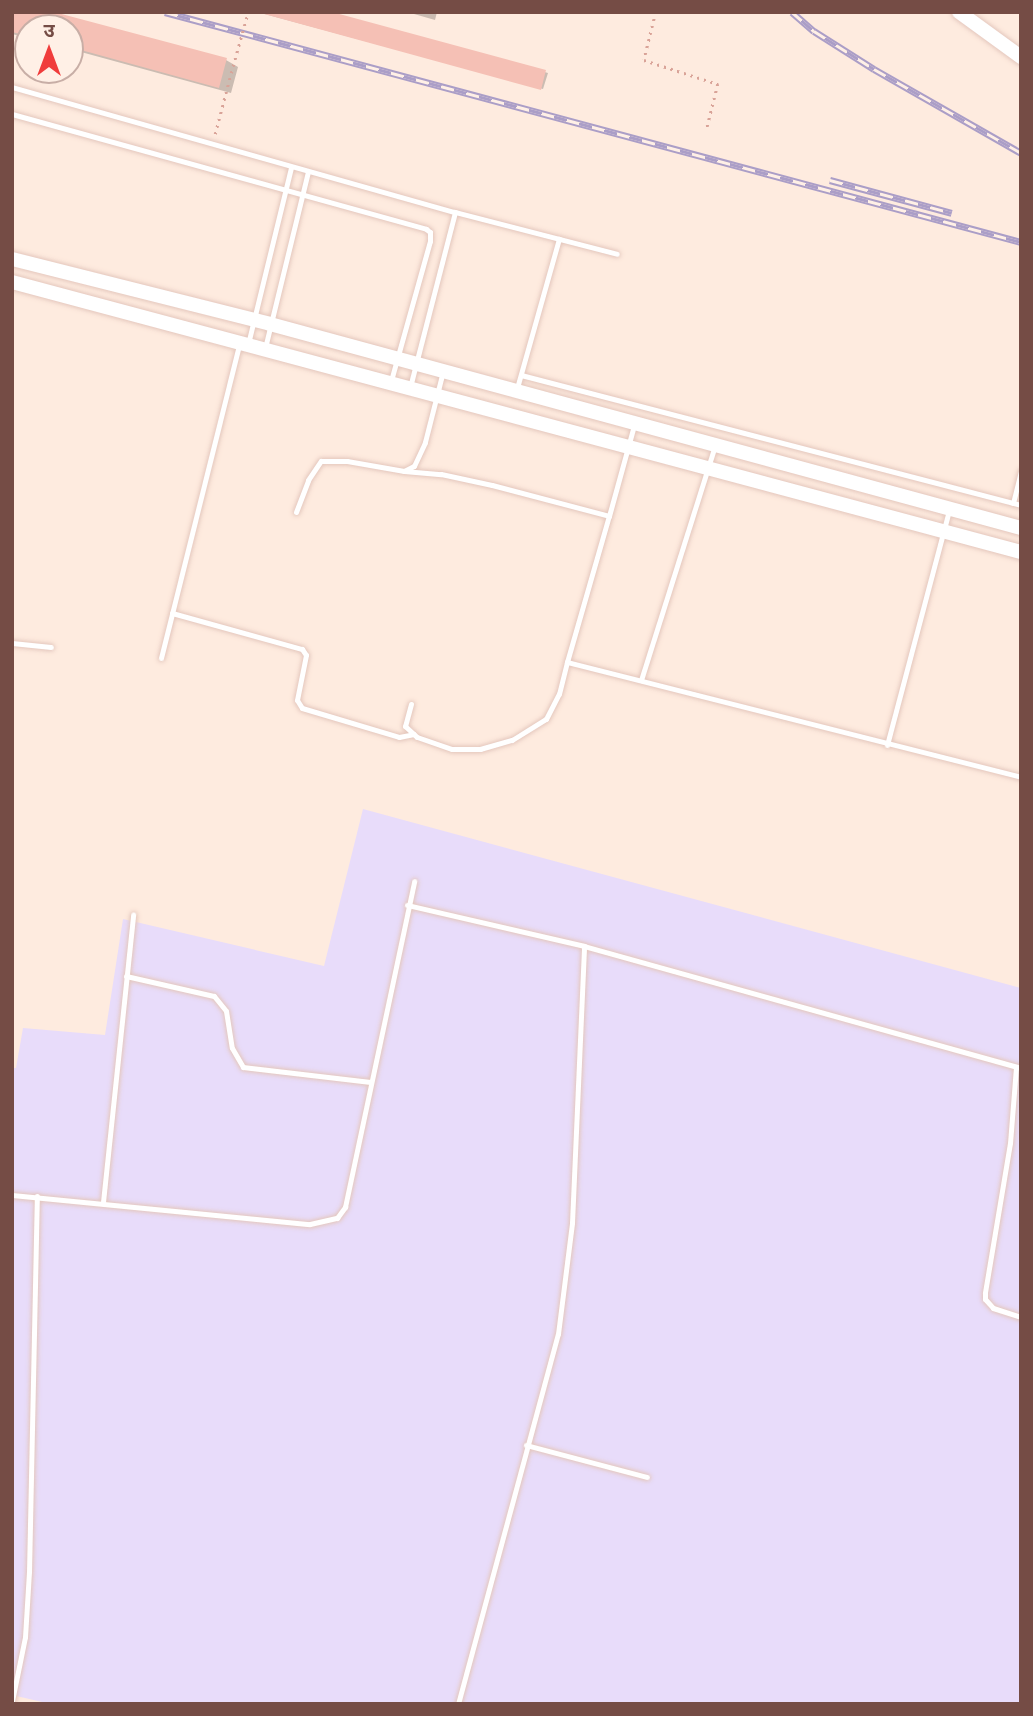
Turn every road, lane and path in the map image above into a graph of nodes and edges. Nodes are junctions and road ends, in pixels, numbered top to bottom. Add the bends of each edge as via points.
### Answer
1 (248, 12) edge
2 (656, 12) edge
3 (959, 12) edge
4 (1021, 57) edge
5 (12, 87) edge
6 (12, 114) edge
7 (707, 128) dead end
8 (212, 144) junction
9 (291, 167) junction
10 (308, 172) junction
11 (285, 191) junction
12 (302, 196) junction
13 (455, 212) junction
14 (559, 239) junction
15 (617, 254) dead end
16 (12, 259) edge
17 (12, 282) edge
18 (253, 320) junction
19 (270, 324) junction
20 (244, 342) junction
21 (265, 348) junction
22 (397, 359) junction
23 (416, 364) junction
24 (443, 372) junction
25 (521, 375) junction
26 (390, 382) junction
27 (410, 387) junction
28 (516, 391) junction
29 (437, 394) junction
30 (635, 424) junction
31 (715, 445) junction
32 (628, 446) junction
33 (707, 468) junction
34 (404, 471) junction
35 (1021, 471) edge
36 (1013, 503) junction
37 (1021, 505) edge
38 (949, 509) junction
39 (296, 512) dead end
40 (609, 516) junction
41 (1021, 528) edge
42 (943, 531) junction
43 (1021, 552) edge
44 (172, 612) junction
45 (12, 643) edge
46 (51, 647) dead end
47 (161, 658) dead end
48 (567, 662) junction
49 (641, 680) junction
50 (411, 704) dead end
51 (414, 734) junction
52 (887, 745) junction
53 (1021, 777) edge
54 (414, 881) dead end
55 (407, 905) junction
56 (133, 915) dead end
57 (584, 946) junction
58 (126, 976) junction
59 (1018, 1068) edge
60 (370, 1082) junction
61 (12, 1195) edge
62 (37, 1196) junction
63 (103, 1202) junction
64 (1021, 1317) edge
65 (526, 1445) junction
66 (647, 1477) dead end
67 (12, 1701) edge
68 (458, 1704) edge

1 - 8 path, bridge
2 - 7 path via 644,60 718,83
3 - 4 street
5 - 8 lane
6 - 11 lane
8 - 9 lane
9 - 10 lane
9 - 11 lane
10 - 12 lane
10 - 13 lane
11 - 12 lane
11 - 18 lane
12 - 19 lane
12 - 22 lane via 430,232
13 - 14 lane
13 - 23 lane
14 - 15 lane
14 - 25 lane
16 - 18 street
17 - 20 street
18 - 19 street
18 - 20 lane
19 - 21 lane
19 - 22 street
20 - 21 street
20 - 44 lane
21 - 26 street
22 - 23 street
22 - 26 lane
23 - 24 street
23 - 27 lane
24 - 28 street
24 - 29 lane
25 - 28 lane
25 - 36 lane
26 - 27 street
27 - 29 street
28 - 30 street
29 - 32 street
29 - 34 lane via 418,459
30 - 31 street
30 - 32 lane
31 - 33 lane
31 - 38 street
32 - 33 street
32 - 40 lane
33 - 42 street
33 - 49 lane
34 - 39 lane via 321,461
34 - 40 lane via 480,482
35 - 36 lane
36 - 37 lane
38 - 41 street
38 - 42 lane
40 - 48 lane
42 - 43 street
42 - 52 lane
44 - 47 lane
44 - 51 lane via 302,649 306,654 297,700 302,708 399,737
45 - 46 lane
48 - 49 lane
48 - 51 lane via 559,694 546,719 512,740 480,749 452,749
49 - 52 lane
50 - 51 lane via 405,726
52 - 53 lane
54 - 55 lane
55 - 57 lane
55 - 60 lane
56 - 58 lane
57 - 59 lane
57 - 65 lane via 572,1223 558,1334
58 - 60 lane via 214,996 226,1011 232,1048 243,1067
58 - 63 lane
59 - 64 lane via 985,1299 993,1308
60 - 63 lane via 345,1207 337,1218 310,1224
61 - 62 lane
62 - 63 lane
62 - 67 lane via 28,1583 25,1637
65 - 66 lane
65 - 68 lane

